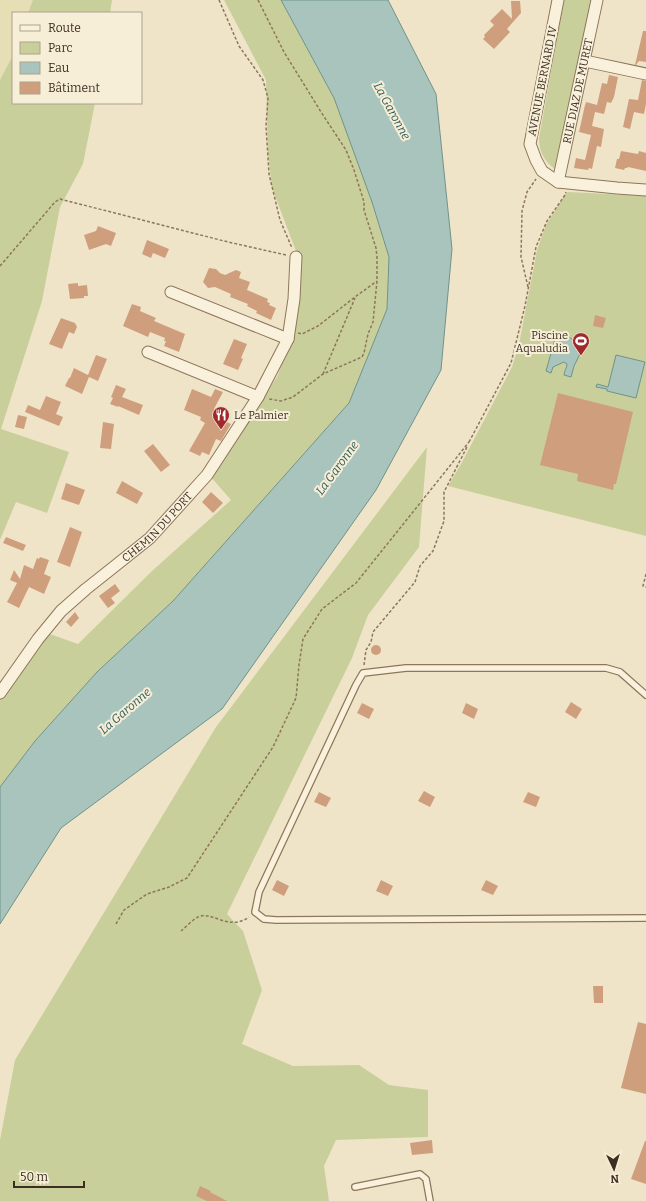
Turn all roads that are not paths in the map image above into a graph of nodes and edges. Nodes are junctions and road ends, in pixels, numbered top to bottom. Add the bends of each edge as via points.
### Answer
1 (558, 0) edge
2 (597, 0) edge
3 (585, 61) junction
4 (646, 74) edge
5 (563, 182) junction
6 (646, 190) edge
7 (296, 257) road end
8 (171, 292) dead end
9 (288, 335) junction
10 (148, 352) dead end
11 (258, 397) junction
12 (0, 693) edge
13 (646, 695) edge
14 (646, 918) edge
15 (355, 1187) dead end
16 (430, 1201) edge

1 - 5 street, AVENUE BERNARD IV via 530,144 542,171
2 - 3 street, RUE DIAZ DE MURET
3 - 4 street
3 - 5 street, RUE DIAZ DE MURET
5 - 6 street, AVENUE BERNARD IV
7 - 9 street, CHEMIN DU PORT via 294,298
8 - 9 street
9 - 11 street, CHEMIN DU PORT
10 - 11 street
11 - 12 street, CHEMIN DU PORT via 207,475 150,538 61,611
13 - 14 lane via 620,672 606,668 406,668 364,673 352,692 259,892 255,912 264,919 276,920
15 - 16 lane via 420,1174 426,1179

